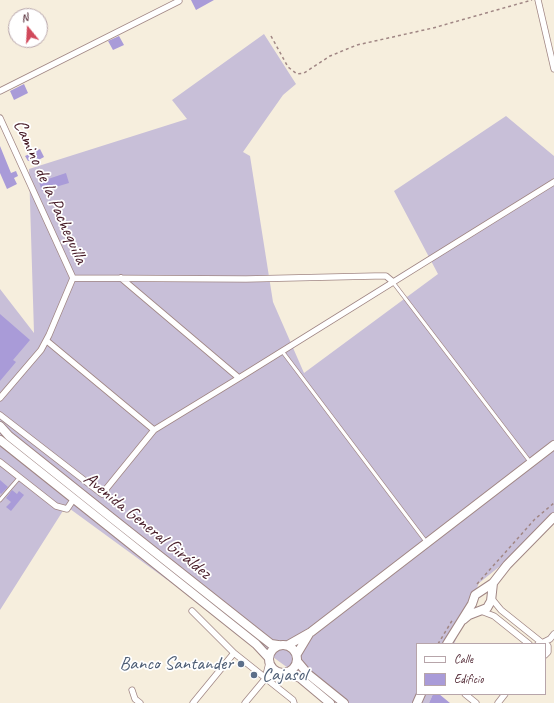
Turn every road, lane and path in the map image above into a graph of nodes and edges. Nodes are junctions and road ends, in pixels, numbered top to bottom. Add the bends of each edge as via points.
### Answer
1 (532, 0) edge
2 (538, 0) edge
3 (179, 1) dead end
4 (271, 36) dead end
5 (553, 66) edge
6 (0, 90) edge
7 (0, 118) edge
8 (554, 182) edge
9 (72, 278) junction
10 (121, 278) junction
11 (392, 281) junction
12 (47, 340) junction
13 (282, 351) junction
14 (239, 378) junction
15 (0, 398) edge
16 (1, 414) edge
17 (0, 426) edge
18 (154, 430) junction
19 (0, 440) edge
20 (554, 445) edge
21 (531, 463) junction
22 (1, 465) edge
23 (19, 478) junction
24 (0, 500) edge
25 (73, 500) junction
26 (554, 503) edge
27 (554, 517) edge
28 (428, 543) junction
29 (493, 583) junction
30 (477, 590) junction
31 (492, 599) junction
32 (472, 604) junction
33 (192, 611) dead end
34 (481, 611) junction
35 (457, 620) junction
36 (311, 632) junction
37 (552, 636) edge
38 (439, 643) edge
39 (447, 643) edge
40 (528, 643) edge
41 (541, 643) edge
42 (278, 645) junction
43 (288, 645) junction
44 (546, 646) edge
45 (549, 647) junction
46 (234, 653) junction
47 (546, 654) edge
48 (297, 657) junction
49 (269, 660) junction
50 (284, 672) junction
51 (265, 679) junction
52 (132, 690) dead end
53 (466, 695) edge
54 (505, 695) edge
55 (293, 701) edge
56 (140, 703) edge
57 (193, 703) edge
58 (245, 703) edge
59 (330, 703) edge
60 (344, 703) edge
61 (476, 703) edge
62 (498, 703) edge

1 - 4 path via 433,28 357,45 330,56 304,73 297,74 288,67
2 - 5 street
3 - 6 street
7 - 9 street, Camino de la Pachequilla
8 - 11 street
9 - 10 street
9 - 12 street
10 - 11 street via 386,276
10 - 14 street
11 - 13 street
11 - 21 lane
12 - 15 street via 38,355
12 - 18 street
13 - 14 street
13 - 28 lane
14 - 18 street
16 - 18 street via 102,494
17 - 42 main road, Avenida General Giráldez via 113,520 271,644
19 - 25 main road, Avenida General Giráldez
20 - 21 main road
21 - 28 main road
22 - 23 street
23 - 24 lane
23 - 25 street via 62,509 67,509
25 - 49 main road, Avenida General Giráldez via 256,644
26 - 30 path via 530,524
27 - 29 main road via 517,554
28 - 36 main road
29 - 30 main road
29 - 31 main road
30 - 31 main road
30 - 32 main road
31 - 34 main road via 487,608
31 - 41 street via 501,610
32 - 34 main road via 475,609
32 - 35 main road
33 - 46 street
34 - 35 main road
34 - 40 street via 494,616
35 - 38 path
35 - 39 main road
36 - 43 main road
36 - 48 main road
37 - 41 street
37 - 45 street
42 - 43 main road
42 - 49 main road via 272,650
43 - 48 main road via 293,648
44 - 45 street
45 - 47 street
46 - 51 street
46 - 57 street
48 - 50 main road via 293,669
48 - 60 main road via 308,674
49 - 50 main road via 274,670
49 - 51 street
50 - 51 street
50 - 59 main road via 298,677
51 - 55 street
51 - 58 street
52 - 56 street via 135,699
53 - 61 street
54 - 62 street

